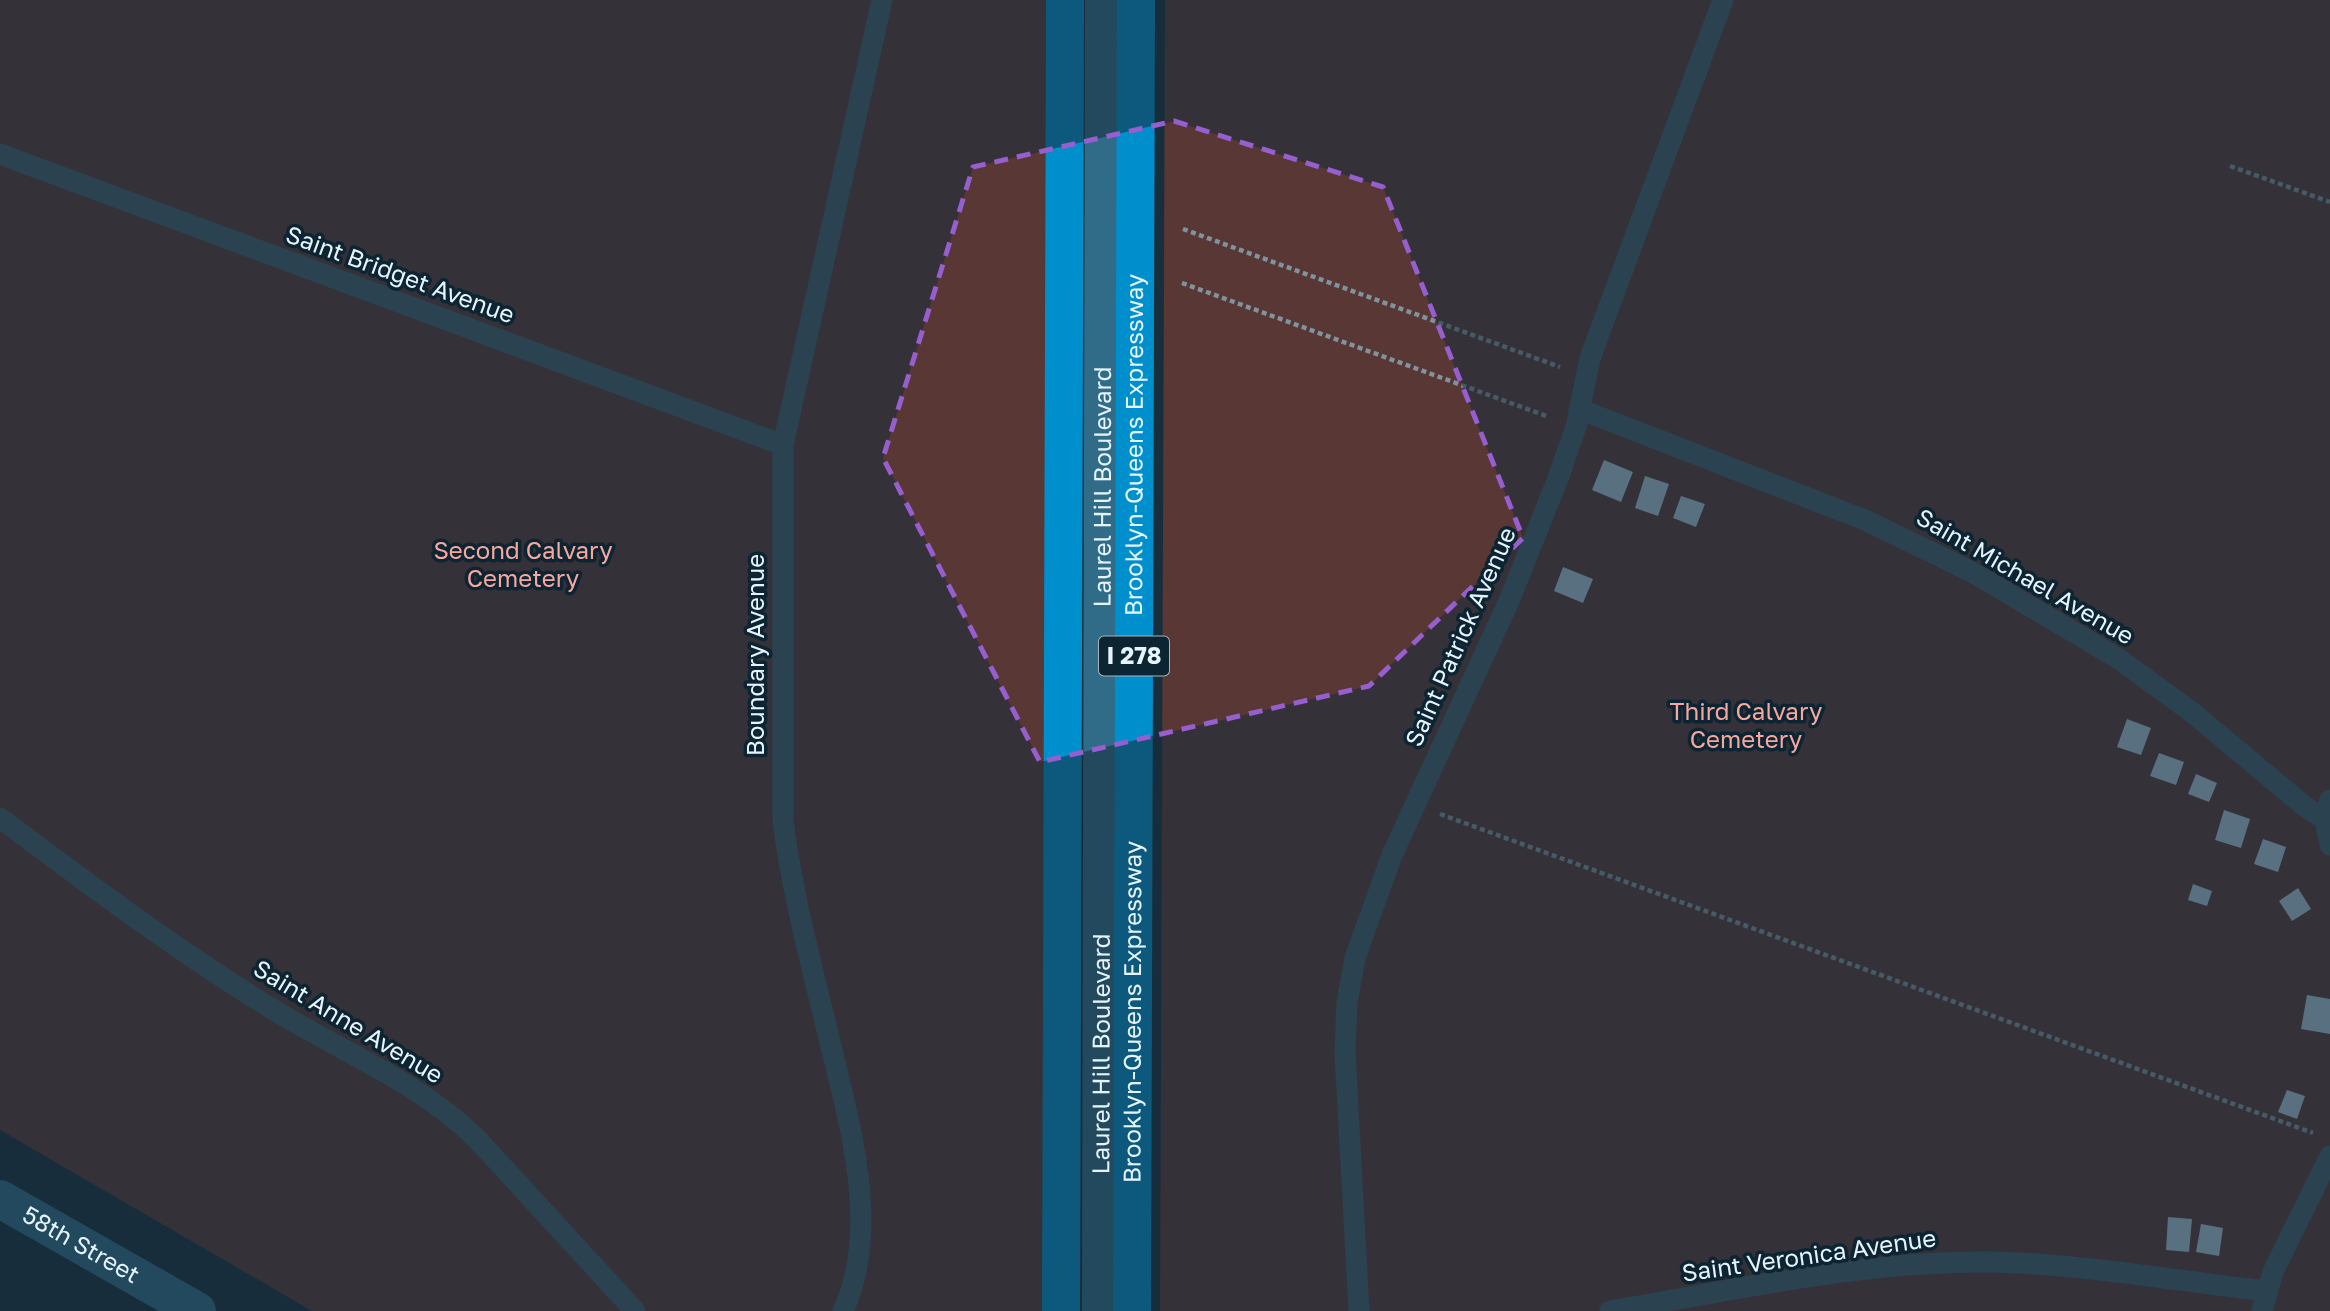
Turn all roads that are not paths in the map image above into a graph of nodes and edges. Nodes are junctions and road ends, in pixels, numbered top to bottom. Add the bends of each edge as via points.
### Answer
1 (883, 0) edge
2 (1065, 0) edge
3 (1104, 0) edge
4 (1136, 0) edge
5 (1723, 0) edge
6 (0, 154) edge
7 (1577, 418) junction
8 (783, 445) junction
9 (2328, 815) edge
10 (0, 818) edge
11 (2330, 845) edge
12 (2330, 1156) edge
13 (0, 1199) edge
14 (2264, 1301) edge
15 (198, 1311) edge
16 (635, 1311) edge
17 (844, 1311) edge
18 (1061, 1311) edge
19 (1101, 1311) edge
20 (1132, 1311) edge
21 (1359, 1311) edge
22 (1610, 1311) edge

1 - 8 lane, Boundary Avenue
2 - 18 highway, I 278
3 - 19 main road, Laurel Hill Boulevard
4 - 20 highway, Brooklyn-Queens Expressway / I 278
5 - 7 lane, Saint Patrick Avenue via 1586,376
6 - 8 lane, Saint Bridget Avenue
7 - 9 lane, Saint Michael Avenue via 1865,520 1972,572 2119,659
7 - 21 lane, Saint Patrick Avenue via 1558,481 1509,601 1414,804 1366,923 1350,980 1345,1052
8 - 17 lane, Boundary Avenue via 783,820 789,868 846,1112 855,1170 858,1255
9 - 11 lane
10 - 16 lane, Saint Anne Avenue via 190,957 450,1114
12 - 14 lane
13 - 15 main road, 58th Street
14 - 22 lane, Saint Veronica Avenue via 2038,1265 1946,1264 1849,1272

